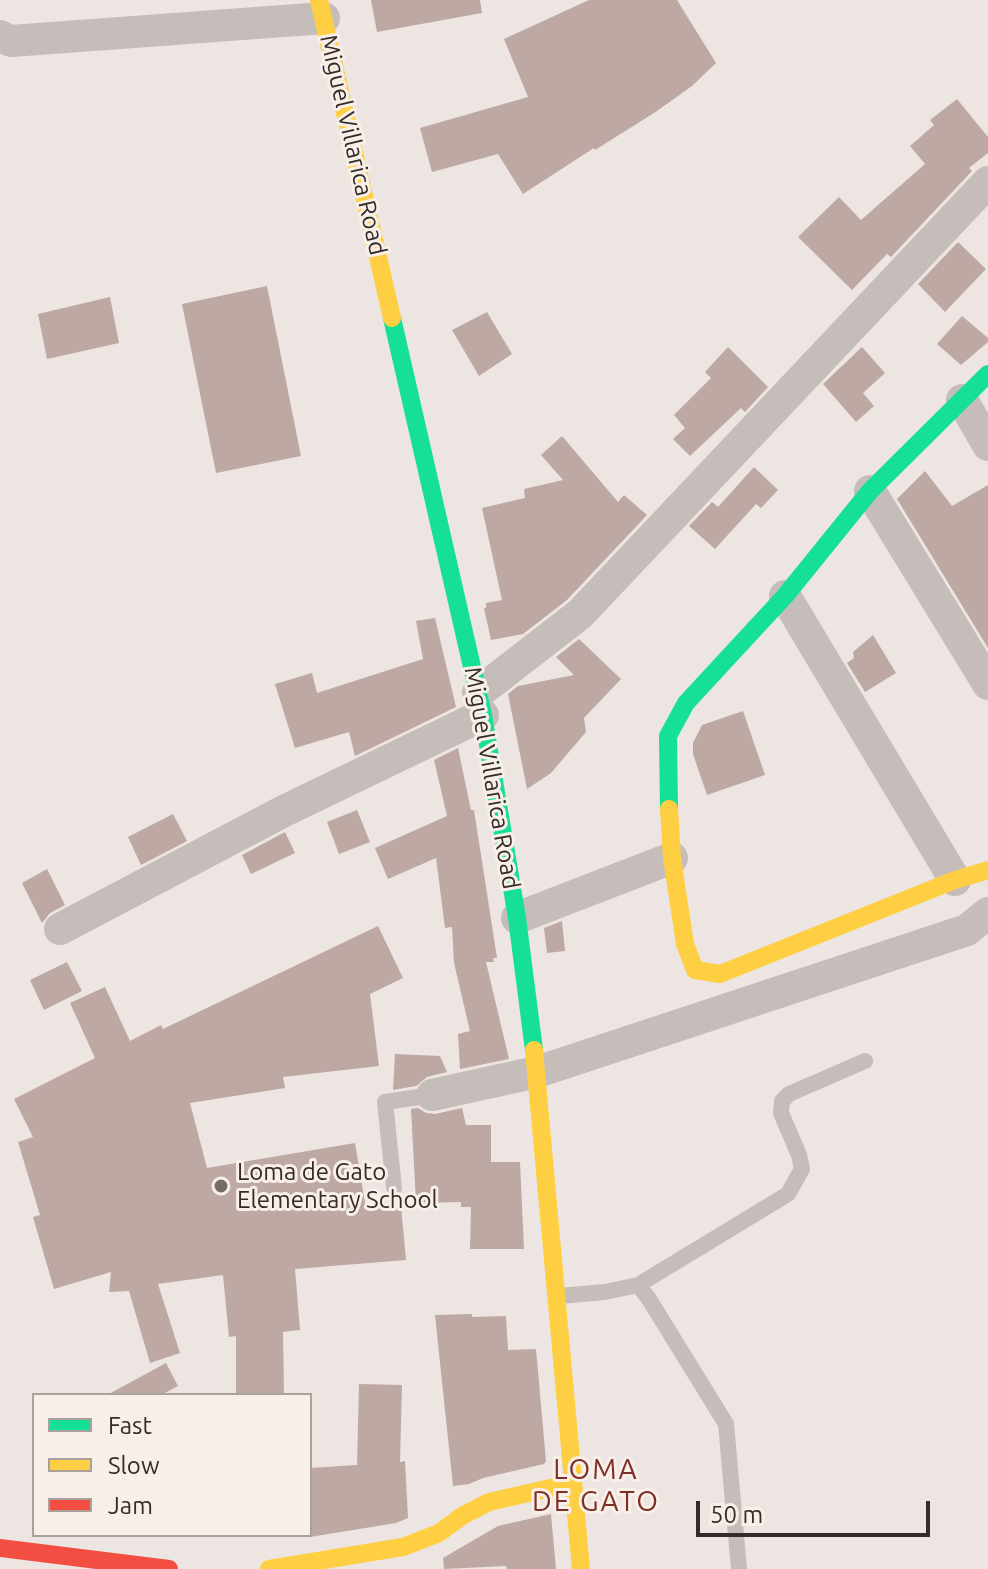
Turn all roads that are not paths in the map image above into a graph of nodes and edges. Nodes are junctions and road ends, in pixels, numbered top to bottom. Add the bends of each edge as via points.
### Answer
1 (322, 9) edge
2 (0, 36) edge
3 (988, 182) edge
4 (988, 374) edge
5 (962, 400) junction
6 (988, 445) edge
7 (870, 491) junction
8 (785, 596) junction
9 (988, 684) edge
10 (481, 704) junction
11 (672, 858) junction
12 (988, 870) edge
13 (955, 880) junction
14 (988, 913) edge
15 (517, 918) junction
16 (60, 929) dead end
17 (865, 1061) dead end
18 (537, 1072) junction
19 (432, 1095) joint
20 (394, 1188) dead end
21 (638, 1285) junction
22 (555, 1297) junction
23 (572, 1483) junction
24 (0, 1548) edge
25 (169, 1569) edge
26 (269, 1569) edge
27 (581, 1569) edge
28 (739, 1569) edge

1 - 2 street via 11,41
1 - 10 main road, Miguel Villarica Road
3 - 10 street via 580,614
4 - 5 main road
5 - 6 street
5 - 7 main road
7 - 8 main road
7 - 9 street
8 - 11 main road via 686,703 668,736
8 - 13 street
10 - 15 main road, Miguel Villarica Road
10 - 16 street
11 - 13 main road via 685,944 695,970 720,974
11 - 15 street
12 - 13 main road
14 - 18 street via 967,930
15 - 18 main road, Miguel Villarica Road
17 - 21 lane via 782,1101 781,1113 802,1169 788,1194
18 - 19 street
18 - 22 main road, Miguel Villarica Road
19 - 20 lane via 385,1102
21 - 22 lane
21 - 28 lane via 726,1424
22 - 23 main road, Miguel Villarica Road
23 - 26 main road via 489,1502 439,1533 403,1547
23 - 27 main road, Miguel Villarica Road
24 - 25 main road

